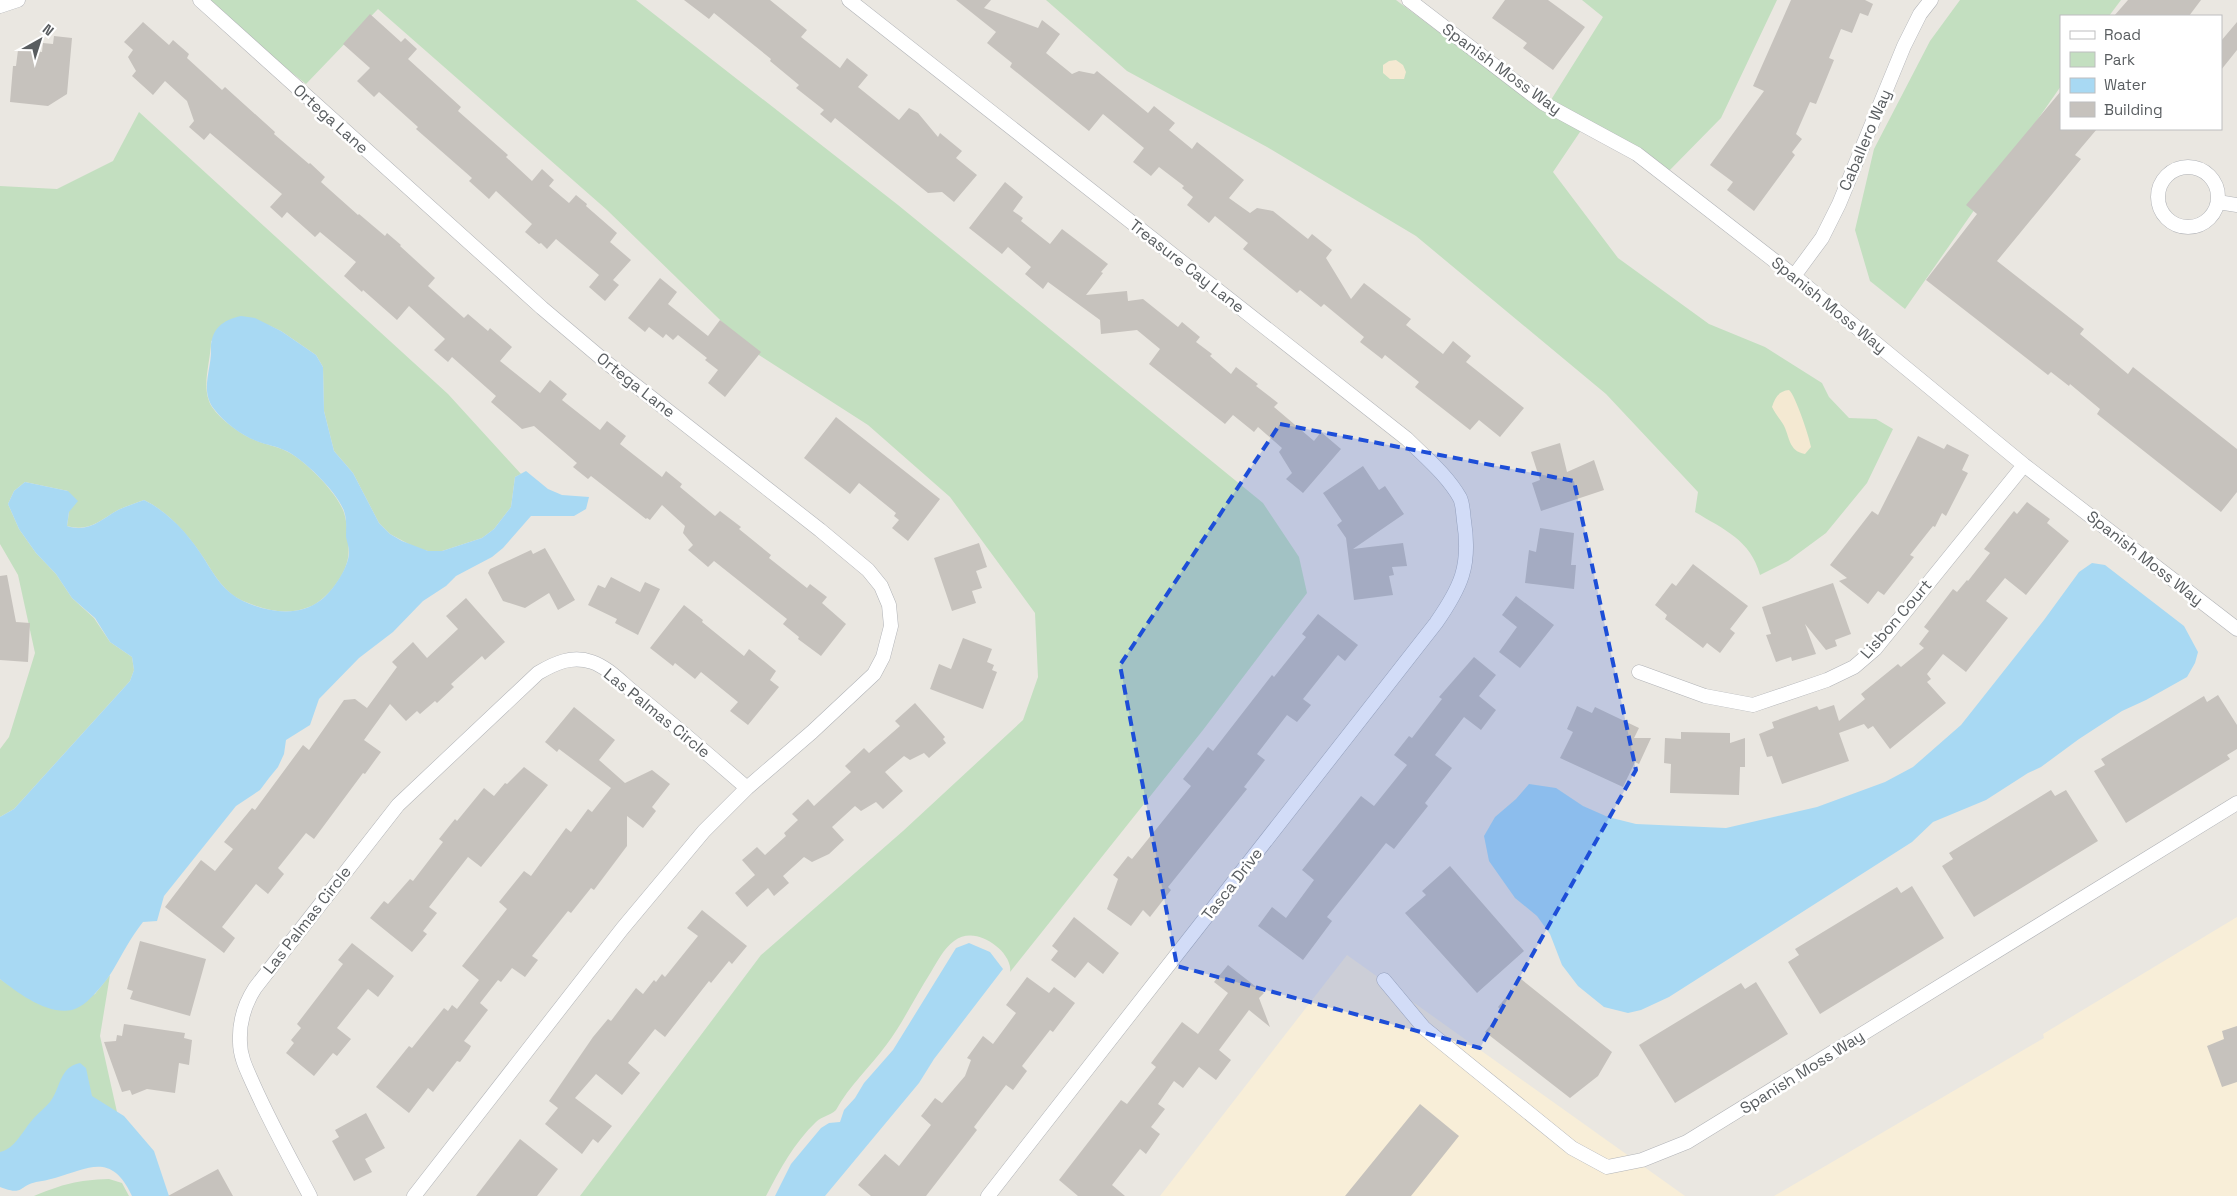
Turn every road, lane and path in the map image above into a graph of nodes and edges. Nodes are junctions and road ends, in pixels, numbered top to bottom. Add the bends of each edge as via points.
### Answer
1 (18, 0) edge
2 (200, 0) edge
3 (849, 0) edge
4 (1409, 0) edge
5 (1931, 0) edge
6 (0, 6) edge
7 (2218, 202) junction
8 (2237, 205) edge
9 (1794, 276) junction
10 (2024, 465) junction
11 (1465, 567) joint
12 (2237, 629) edge
13 (1639, 672) dead end
14 (747, 788) junction
15 (2237, 804) edge
16 (1384, 980) dead end
17 (310, 1196) edge
18 (414, 1196) edge
19 (988, 1196) edge

1 - 6 street
2 - 14 street, Ortega Lane via 542,308 606,363 820,530 868,570 881,586 889,605 892,626 874,674
3 - 11 street, Treasure Cay Lane via 1407,439 1442,474 1461,500 1468,557
4 - 9 street, Spanish Moss Way via 1544,103 1637,154
5 - 9 street, Caballero Way via 1904,46 1839,204 1822,238
7 - 7 street via 2214,182 2198,169 2188,168 2170,174 2159,190 2161,210 2183,227 2202,224 2215,211
7 - 8 street
9 - 10 street, Spanish Moss Way
10 - 12 street, Spanish Moss Way
10 - 13 street, Lisbon Court via 1875,649 1854,666 1827,680 1753,704 1705,696
11 - 19 street, Tasca Drive via 1450,604 1436,624
14 - 17 street, Las Palmas Circle via 610,672 593,662 574,659 555,663 522,686 398,805 245,1004 240,1024 244,1063
14 - 18 street via 704,831 622,929
15 - 16 street, Spanish Moss Way via 1687,1142 1642,1160 1607,1167 1572,1148 1424,1028

